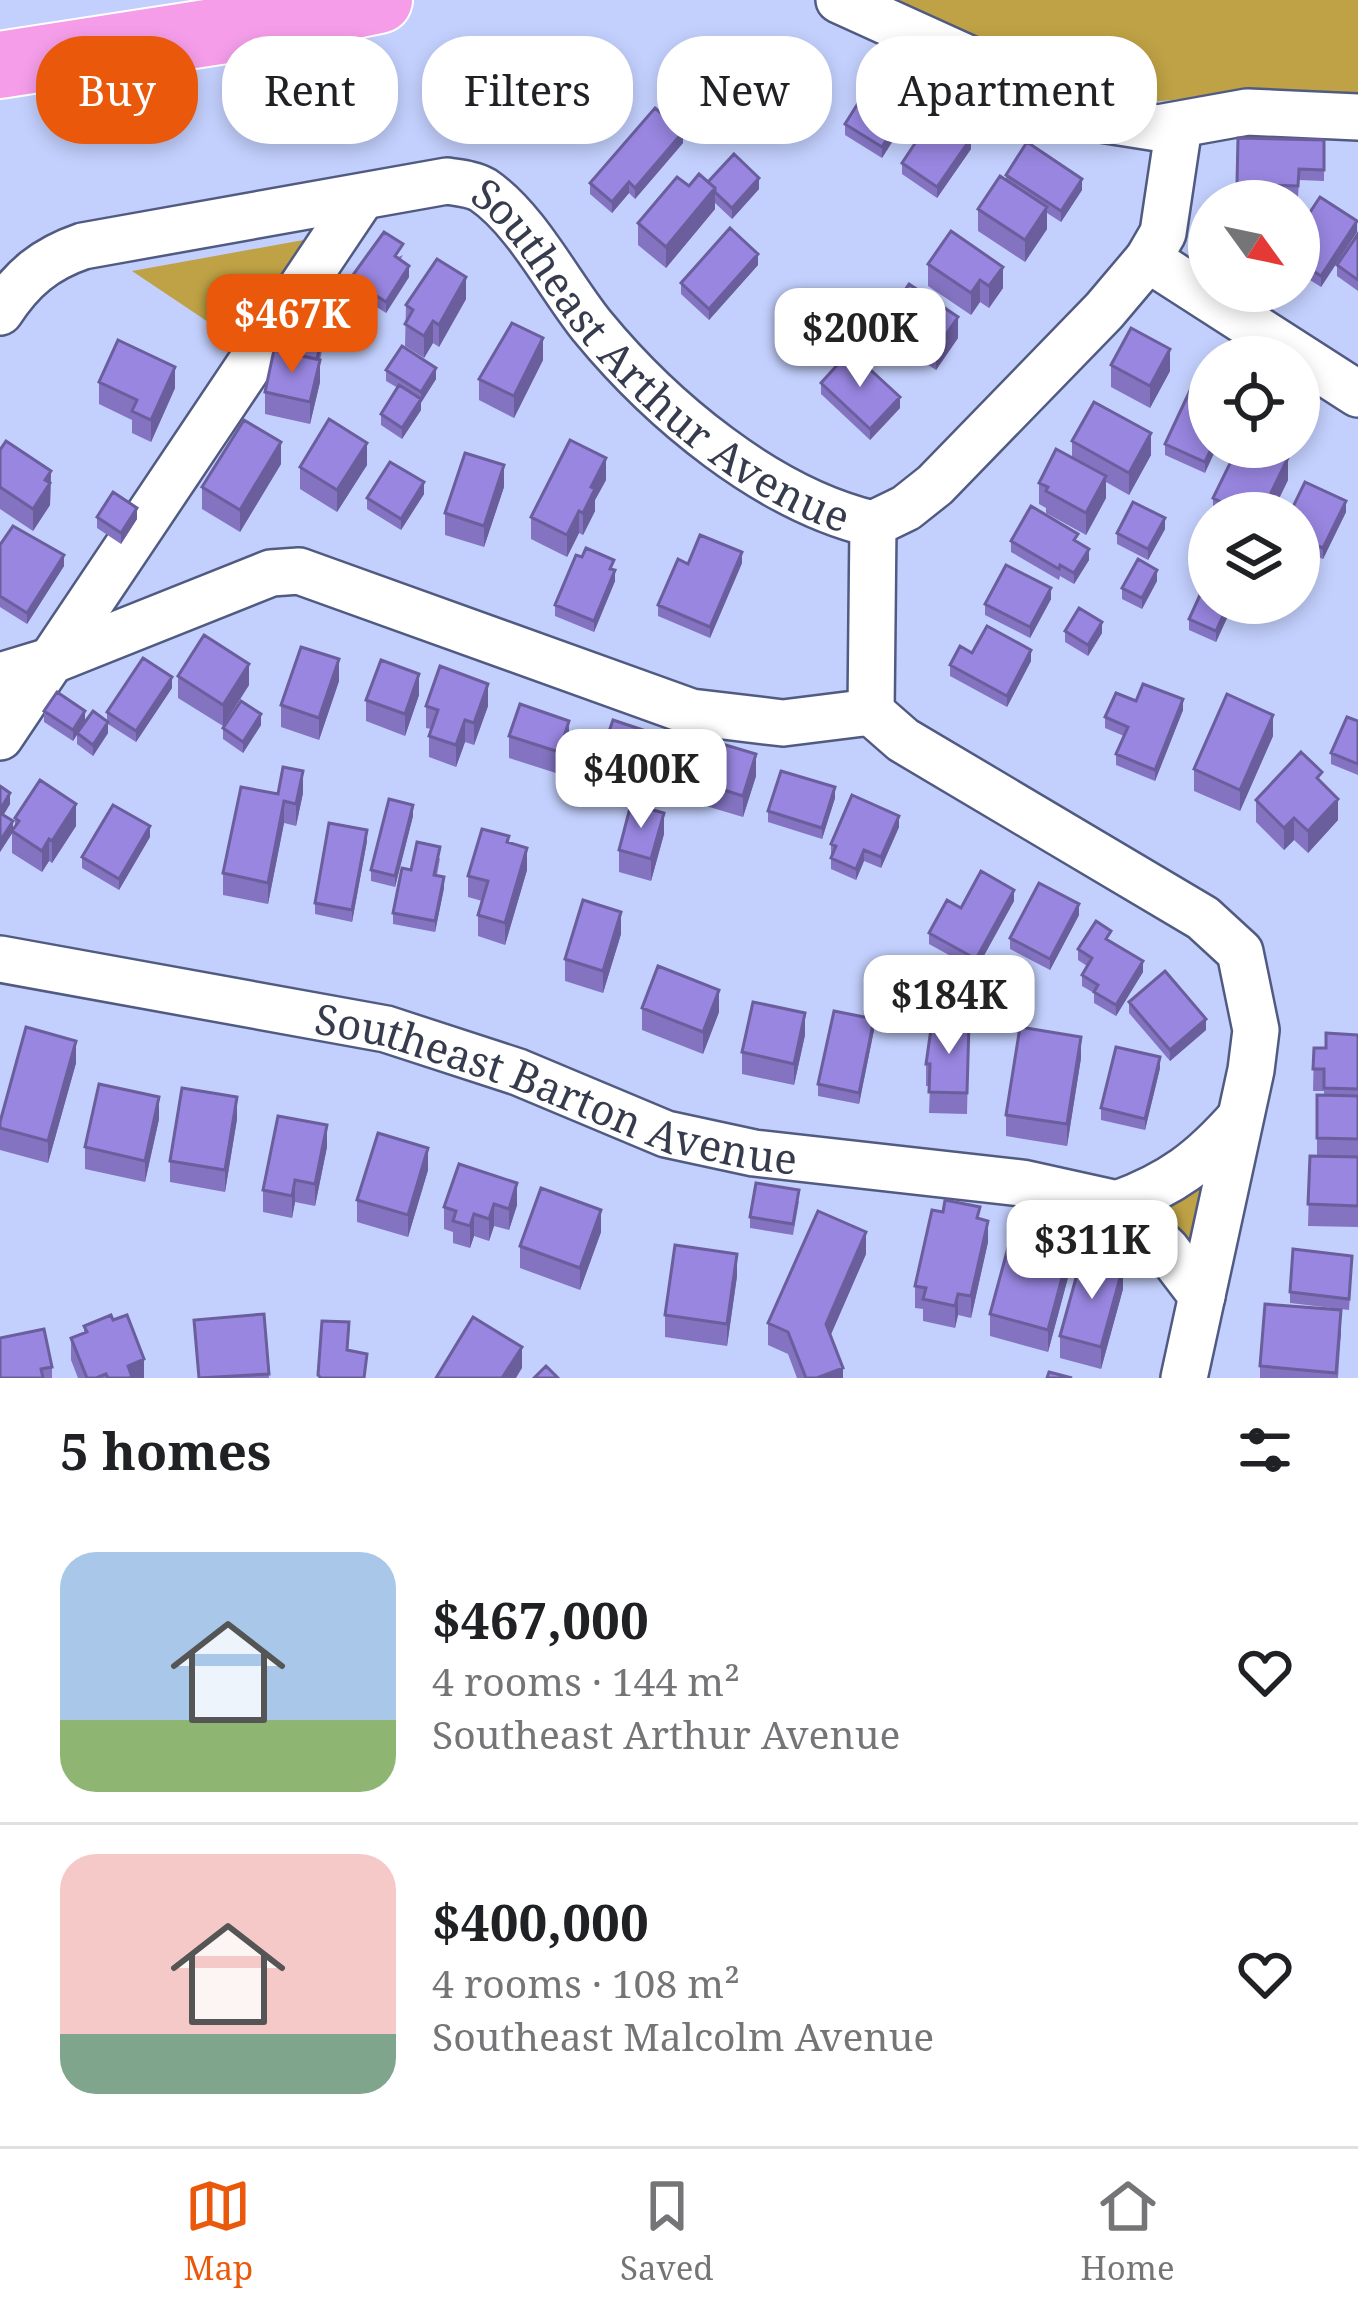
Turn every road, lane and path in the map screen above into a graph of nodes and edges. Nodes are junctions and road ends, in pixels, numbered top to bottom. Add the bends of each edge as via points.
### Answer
1 (379, 0) edge
2 (839, 0) edge
3 (0, 65) edge
4 (1358, 117) edge
5 (1179, 126) junction
6 (362, 197) junction
7 (1148, 259) junction
8 (0, 312) edge
9 (1358, 394) edge
10 (873, 524) junction
11 (53, 660) junction
12 (0, 676) edge
13 (871, 712) junction
14 (0, 737) edge
15 (0, 959) edge
16 (1240, 1118) junction
17 (1117, 1204) junction
18 (1202, 1296) junction
19 (1184, 1378) edge

1 - 3 highway
2 - 5 street via 1101,119
4 - 5 street via 1247,112
5 - 7 street via 1162,233
6 - 8 street, Southeast Arthur Avenue via 83,246 26,277
6 - 10 street, Southeast Arthur Avenue via 447,181 480,188 654,394 795,494 830,514
6 - 11 street
7 - 9 street
7 - 10 street, Southeast Arthur Avenue via 934,485
10 - 13 street
11 - 12 street
11 - 13 street via 271,573 298,571 691,712 782,723
11 - 14 street
13 - 16 street via 903,740 1226,935 1240,952 1256,1030
15 - 17 street, Southeast Barton Avenue via 386,1029 518,1072 666,1134 754,1153 1022,1183
16 - 17 street via 1162,1187
16 - 18 street
17 - 18 street
18 - 19 street

